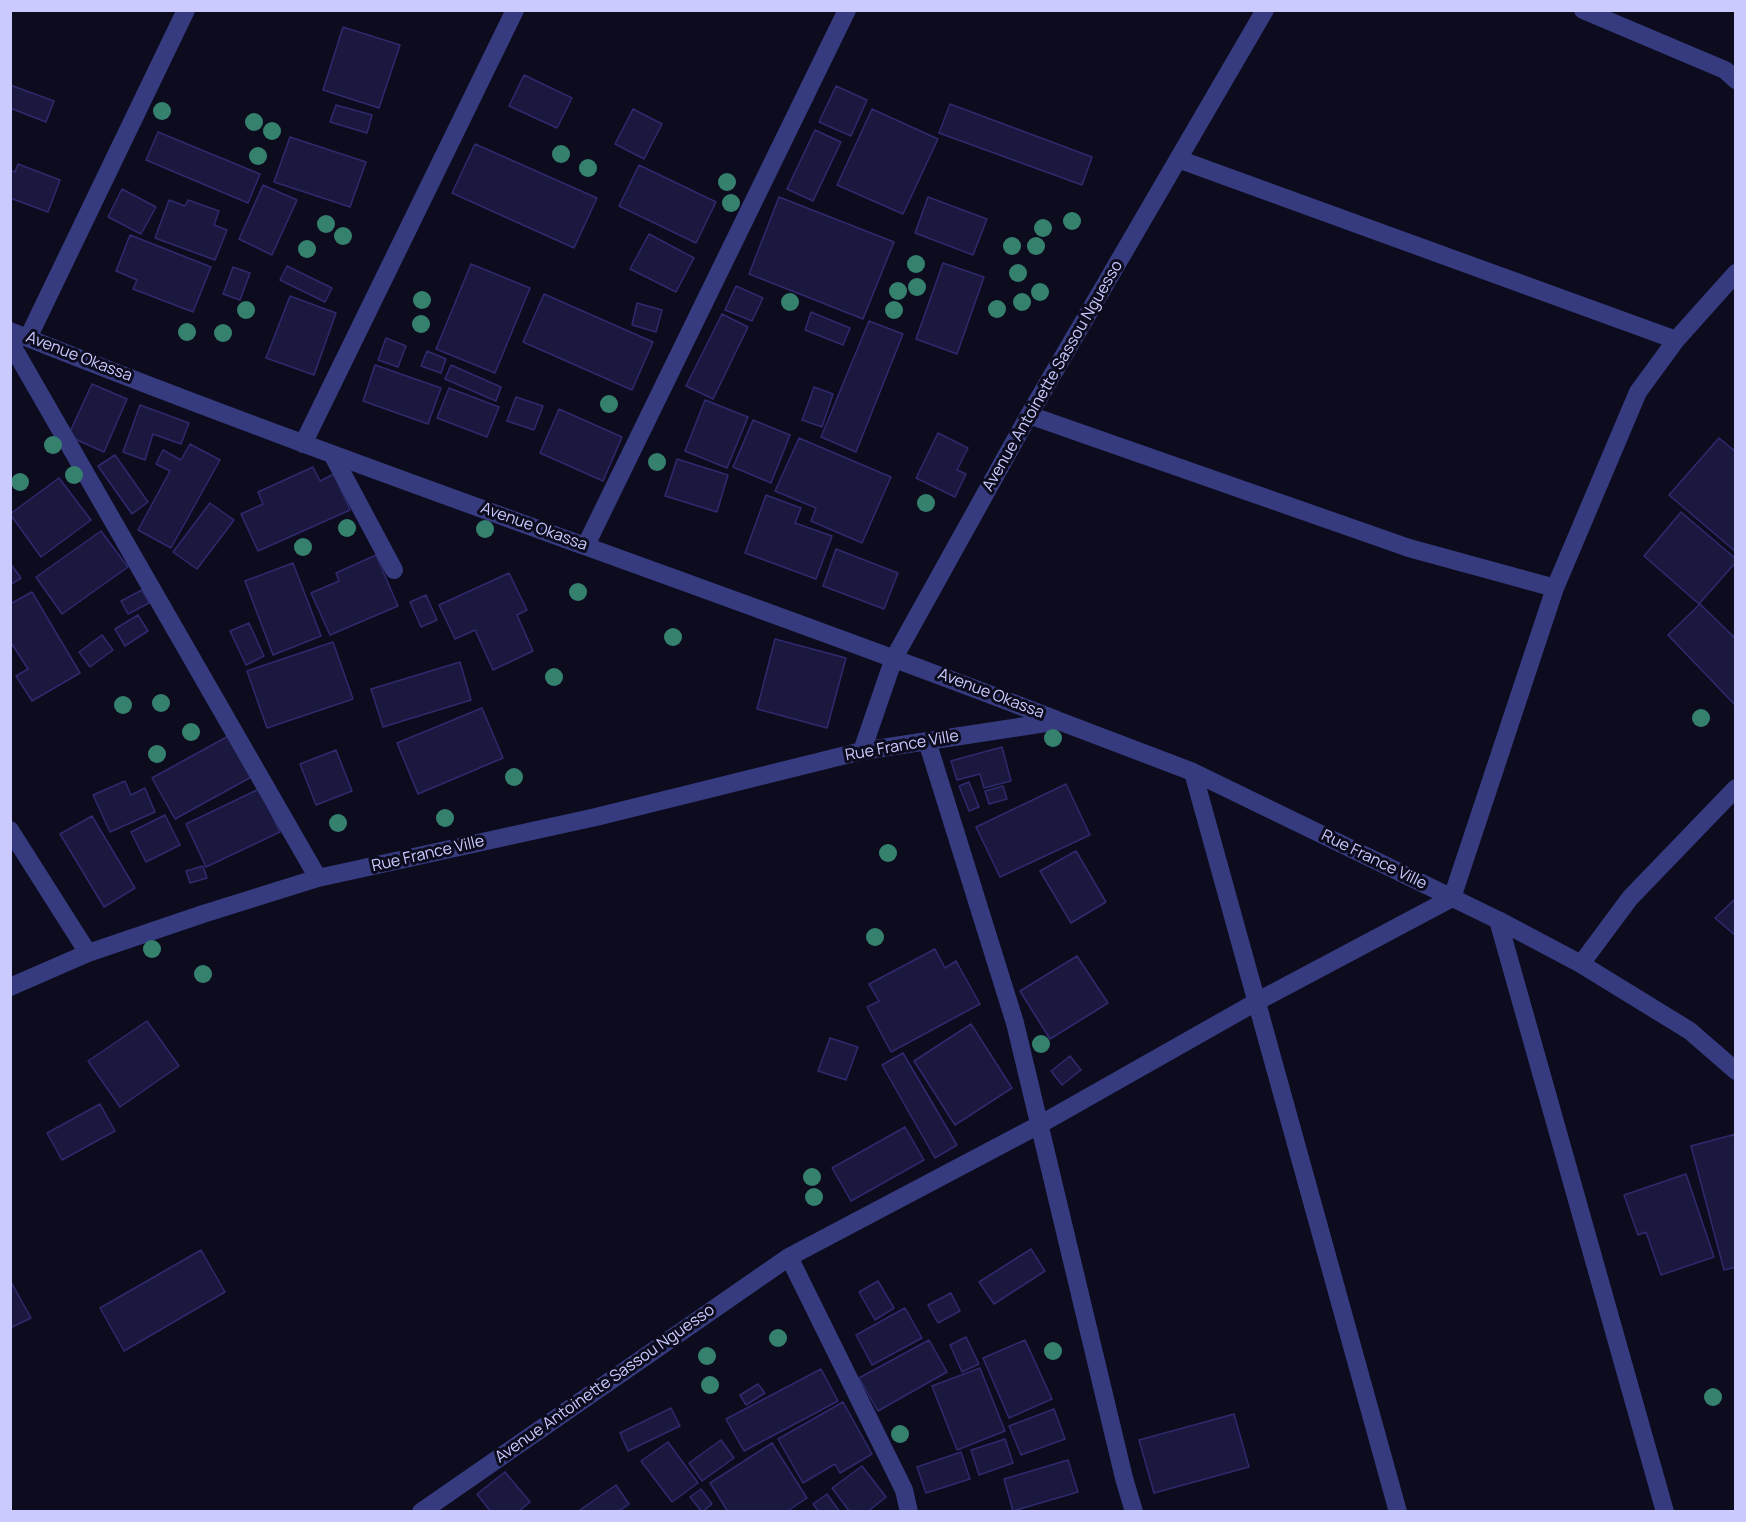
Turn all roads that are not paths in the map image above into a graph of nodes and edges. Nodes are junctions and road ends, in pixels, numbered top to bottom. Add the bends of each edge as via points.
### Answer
1 (186, 10) edge
2 (515, 10) edge
3 (847, 10) edge
4 (1265, 10) edge
5 (1583, 10) edge
6 (1736, 80) edge
7 (1178, 159) junction
8 (1736, 273) edge
9 (16, 337) edge
10 (1676, 340) junction
11 (1029, 415) junction
12 (303, 444) junction
13 (332, 454) junction
14 (586, 545) junction
15 (394, 570) dead end
16 (1555, 588) junction
17 (894, 657) junction
18 (1059, 721) junction
19 (927, 741) junction
20 (862, 751) junction
21 (1193, 772) junction
22 (1736, 788) edge
23 (10, 830) edge
24 (318, 878) junction
25 (1452, 898) junction
26 (1498, 920) junction
27 (88, 953) junction
28 (1581, 964) junction
29 (10, 987) edge
30 (1258, 1001) junction
31 (1736, 1071) edge
32 (1039, 1125) junction
33 (789, 1257) junction
34 (421, 1512) edge
35 (909, 1512) edge
36 (1134, 1512) edge
37 (1398, 1512) edge
38 (1665, 1512) edge

1 - 9 street
2 - 12 street
3 - 14 street
4 - 7 street, Avenue Antoinette Sassou Nguesso
5 - 6 street via 1725,70
7 - 10 street
7 - 11 street, Avenue Antoinette Sassou Nguesso
8 - 10 street
9 - 12 street, Avenue Okassa
9 - 24 street
10 - 16 street via 1638,392
11 - 16 street via 1409,548
11 - 17 street, Avenue Antoinette Sassou Nguesso
12 - 13 street, Avenue Okassa
13 - 14 street, Avenue Okassa
13 - 15 street
14 - 17 street, Avenue Okassa
16 - 25 street
17 - 18 street, Avenue Okassa
17 - 20 street, Avenue Antoinette Sassou Nguesso
18 - 19 street, Rue France Ville
18 - 21 street, Rue France Ville
19 - 20 street, Rue France Ville
19 - 32 street via 1015,1023
20 - 24 street, Rue France Ville via 596,817
21 - 25 street, Rue France Ville
21 - 30 street
22 - 28 street via 1630,898
23 - 27 street
24 - 27 street, Rue France Ville
25 - 26 street, Rue France Ville
25 - 30 street, Avenue Antoinette Sassou Nguesso
26 - 28 street, Rue France Ville
26 - 38 street
27 - 29 street, Rue France Ville
28 - 31 street, Rue France Ville via 1690,1031
30 - 32 street, Avenue Antoinette Sassou Nguesso
30 - 37 street
32 - 33 street, Avenue Antoinette Sassou Nguesso
32 - 36 street
33 - 34 street, Avenue Antoinette Sassou Nguesso
33 - 35 street via 904,1491

